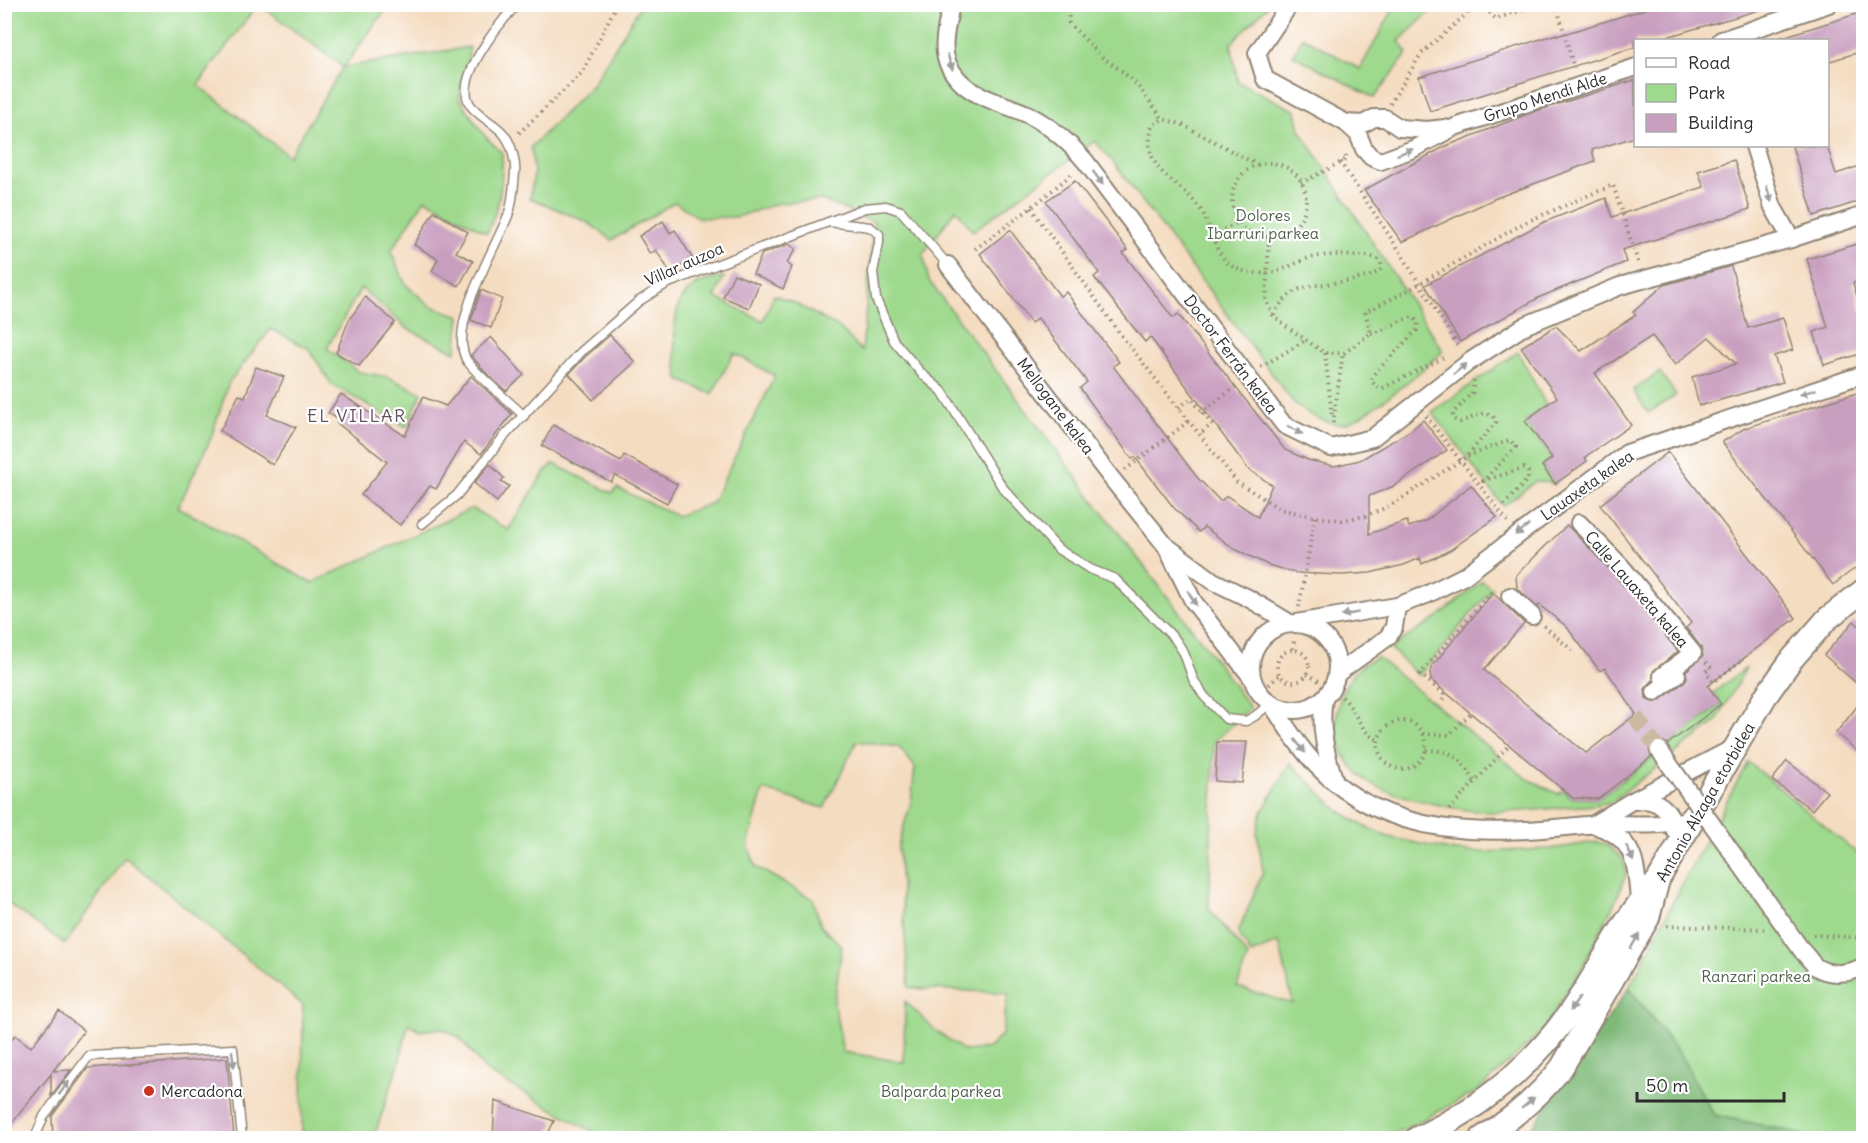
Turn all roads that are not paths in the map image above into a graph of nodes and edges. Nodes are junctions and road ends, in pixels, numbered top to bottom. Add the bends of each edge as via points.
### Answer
1 (517, 4) edge
2 (951, 4) edge
3 (1290, 4) edge
4 (1829, 4) edge
5 (1725, 39) edge
6 (1634, 67) edge
7 (1346, 123) junction
8 (1455, 127) junction
9 (1755, 147) edge
10 (1863, 215) edge
11 (829, 222) junction
12 (1791, 238) junction
13 (948, 265) joint
14 (1863, 374) edge
15 (524, 416) junction
16 (1579, 523) dead end
17 (422, 524) dead end
18 (1166, 546) junction
19 (1863, 590) edge
20 (1397, 606) junction
21 (1293, 623) junction
22 (1702, 657) road end
23 (1662, 676) dead end
24 (1252, 678) junction
25 (1331, 687) junction
26 (1655, 692) dead end
27 (1271, 703) junction
28 (1737, 746) junction
29 (1659, 750) tunnel mouth
30 (1336, 783) junction
31 (1630, 802) junction
32 (1698, 811) junction
33 (1673, 823) junction
34 (1593, 824) junction
35 (1658, 880) junction
36 (1639, 901) junction
37 (1863, 966) edge
38 (1502, 1088) junction
39 (35, 1138) edge
40 (242, 1138) edge
41 (1417, 1138) edge
42 (1440, 1138) edge
43 (1482, 1138) edge

1 - 15 lane via 494,30 468,85 472,107 502,130 510,142 516,168 510,210 472,299 463,326 462,347 466,361
2 -> 12 street, Doctor Ferrán kalea via 945,38 947,63 961,85 1030,116 1067,140 1284,425 1331,448 1372,438 1469,362 1526,325 1620,286
3 - 7 street, Grupo Mendi Alde via 1257,54 1265,79
4 - 5 street
6 - 8 street, Grupo Mendi Alde
7 - 8 street, Grupo Mendi Alde via 1363,124 1385,118 1400,128
7 -> 8 street, Grupo Mendi Alde via 1358,134 1371,157 1381,161
9 -> 12 street via 1773,207
10 - 12 street, Doctor Ferrán kalea
11 - 13 lane, Villar auzoa via 865,208 886,206 901,211
11 - 15 lane, Villar auzoa via 666,284 581,352
11 - 27 lane via 870,227 879,234 873,272 876,298 894,341 942,391 1003,488 1033,524 1058,549 1115,579 1175,639 1193,679 1226,719 1246,721
13 - 18 street, Mellogane kalea
14 -> 20 street, Lauaxeta kalea via 1627,453 1464,576
15 - 17 lane, Villar auzoa via 458,495
16 - 23 street, Calle Lauaxeta kalea via 1622,566 1693,653
18 - 21 street, Mellogane kalea via 1213,580
18 -> 24 street, Mellogane kalea via 1193,601
19 - 28 street, Antonio Alzaga etorbidea via 1827,619 1792,659
20 -> 21 street, Lauaxeta kalea
20 - 25 street via 1389,637
21 - 24 street, Lauaxeta kalea via 1271,630 1261,639 1252,658
21 - 25 street, Mellogane kalea via 1311,626 1332,645 1337,659
22 - 26 street
24 - 27 street, Mellogane kalea via 1259,693
25 - 27 street via 1312,707 1284,709
25 - 30 street via 1322,729
27 -> 30 street via 1301,748
28 - 31 street
28 - 32 street, Antonio Alzaga etorbidea
29 - 37 street, bridge via 1817,967 1845,972
30 - 34 street via 1383,812 1447,829 1485,832
31 - 33 street via 1648,800 1661,804
31 - 34 street
32 - 33 street
32 - 35 street, Antonio Alzaga etorbidea
33 - 34 street
33 - 35 street via 1673,845
34 -> 36 street via 1612,831 1632,854
35 - 36 street
43 -> 35 street, Antonio Alzaga etorbidea via 1548,1086 1562,1067 1648,918
36 -> 38 street via 1563,1022
38 - 41 street via 1443,1127
38 - 42 street via 1465,1125
39 -> 40 lane via 44,1116 89,1056 233,1049

